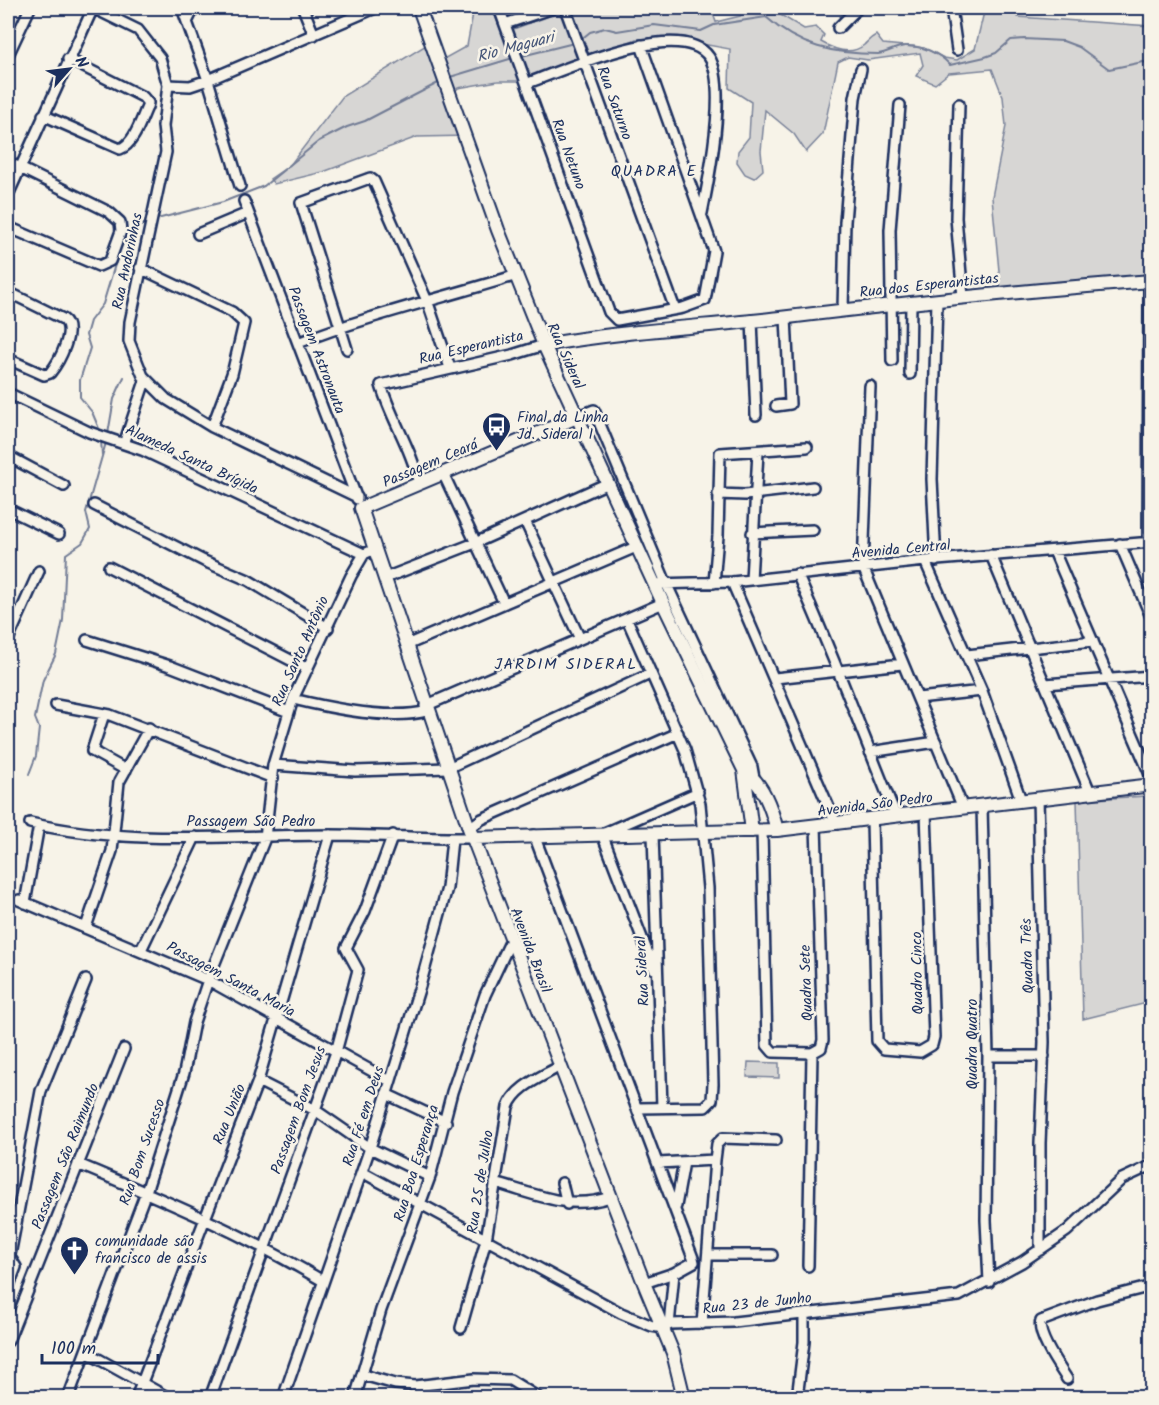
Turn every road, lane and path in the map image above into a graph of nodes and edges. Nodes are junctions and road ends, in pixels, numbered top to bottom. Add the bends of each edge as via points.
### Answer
1 (30, 8) edge
2 (93, 8) edge
3 (182, 8) edge
4 (194, 8) edge
5 (303, 8) edge
6 (375, 8) edge
7 (419, 8) edge
8 (499, 8) edge
9 (553, 8) edge
10 (565, 8) edge
11 (858, 8) edge
12 (951, 8) edge
13 (187, 22) junction
14 (505, 24) junction
15 (838, 28) dead end
16 (12, 35) edge
17 (314, 35) junction
18 (641, 45) junction
19 (957, 50) dead end
20 (8, 55) edge
21 (68, 59) junction
22 (584, 62) junction
23 (861, 69) dead end
24 (208, 80) junction
25 (528, 83) junction
26 (168, 85) junction
27 (959, 104) dead end
28 (900, 105) dead end
29 (43, 115) junction
30 (8, 162) edge
31 (19, 168) junction
32 (240, 186) dead end
33 (8, 195) edge
34 (244, 201) dead end
35 (248, 213) junction
36 (701, 216) junction
37 (8, 227) edge
38 (198, 234) dead end
39 (140, 268) junction
40 (517, 275) junction
41 (1150, 285) edge
42 (8, 292) edge
43 (963, 297) junction
44 (937, 300) junction
45 (911, 302) junction
46 (428, 303) junction
47 (890, 304) junction
48 (675, 309) junction
49 (843, 310) junction
50 (786, 317) junction
51 (752, 320) junction
52 (711, 325) joint
53 (340, 327) junction
54 (298, 343) junction
55 (544, 345) junction
56 (347, 349) dead end
57 (8, 359) edge
58 (892, 361) dead end
59 (450, 368) junction
60 (910, 374) dead end
61 (146, 381) junction
62 (870, 386) dead end
63 (8, 393) edge
64 (776, 406) dead end
65 (756, 415) dead end
66 (577, 417) junction
67 (213, 427) junction
68 (126, 438) dead end
69 (807, 447) dead end
70 (758, 452) junction
71 (8, 456) edge
72 (442, 473) junction
73 (608, 483) junction
74 (419, 484) junction
75 (64, 486) dead end
76 (813, 488) dead end
77 (755, 492) junction
78 (718, 494) junction
79 (359, 503) junction
80 (94, 505) dead end
81 (8, 509) edge
82 (525, 520) junction
83 (813, 530) dead end
84 (752, 533) junction
85 (59, 534) dead end
86 (1150, 542) edge
87 (475, 543) junction
88 (1120, 544) junction
89 (636, 547) junction
90 (370, 551) junction
91 (1054, 551) junction
92 (992, 555) junction
93 (925, 561) junction
94 (936, 561) junction
95 (109, 567) dead end
96 (863, 567) junction
97 (39, 571) dead end
98 (797, 574) junction
99 (385, 578) junction
100 (751, 580) junction
101 (732, 582) junction
102 (555, 583) junction
103 (660, 583) junction
104 (714, 583) junction
105 (504, 603) junction
106 (663, 603) junction
107 (627, 619) junction
108 (1152, 619) edge
109 (328, 628) junction
110 (580, 639) junction
111 (8, 640) edge
112 (87, 640) dead end
113 (1093, 641) junction
114 (409, 644) junction
115 (1029, 649) junction
116 (967, 655) junction
117 (902, 664) junction
118 (308, 669) junction
119 (840, 671) junction
120 (650, 674) junction
121 (1152, 676) edge
122 (775, 678) junction
123 (1109, 678) junction
124 (1045, 684) junction
125 (982, 691) junction
126 (918, 698) junction
127 (293, 699) junction
128 (56, 705) dead end
129 (426, 709) junction
130 (289, 712) junction
131 (104, 714) junction
132 (149, 728) junction
133 (678, 733) junction
134 (936, 742) junction
135 (870, 752) junction
136 (1147, 758) edge
137 (273, 765) junction
138 (448, 768) junction
139 (126, 771) junction
140 (749, 774) junction
141 (273, 778) junction
142 (1152, 779) edge
143 (1152, 785) edge
144 (698, 792) junction
145 (1090, 792) junction
146 (1038, 798) junction
147 (1020, 800) junction
148 (982, 806) junction
149 (963, 808) junction
150 (926, 812) junction
151 (896, 816) junction
152 (872, 820) junction
153 (836, 824) junction
154 (816, 826) junction
155 (777, 830) junction
156 (757, 831) junction
157 (704, 832) junction
158 (471, 833) junction
159 (114, 834) junction
160 (602, 834) junction
161 (652, 834) junction
162 (330, 835) junction
163 (393, 835) junction
164 (534, 835) junction
165 (195, 837) junction
166 (266, 838) junction
167 (452, 839) junction
168 (22, 901) joint
169 (86, 927) junction
170 (511, 940) junction
171 (141, 950) junction
172 (658, 978) junction
173 (86, 980) dead end
174 (207, 980) junction
175 (278, 1020) junction
176 (124, 1049) dead end
177 (336, 1052) junction
178 (812, 1053) junction
179 (988, 1056) junction
180 (1044, 1056) junction
181 (560, 1066) junction
182 (258, 1081) junction
183 (390, 1081) junction
184 (386, 1094) junction
185 (662, 1107) junction
186 (638, 1108) junction
187 (315, 1110) junction
188 (446, 1122) junction
189 (776, 1140) dead end
190 (370, 1148) junction
191 (715, 1160) junction
192 (684, 1162) junction
193 (658, 1163) junction
194 (78, 1164) junction
195 (1152, 1165) edge
196 (362, 1172) junction
197 (430, 1177) junction
198 (495, 1183) junction
199 (562, 1184) dead end
200 (146, 1192) junction
201 (610, 1197) junction
202 (421, 1202) junction
203 (567, 1204) junction
204 (676, 1206) junction
205 (204, 1217) junction
206 (11, 1225) edge
207 (486, 1240) junction
208 (265, 1246) junction
209 (1040, 1250) junction
210 (9, 1254) edge
211 (772, 1256) dead end
212 (708, 1259) junction
213 (694, 1262) junction
214 (808, 1266) dead end
215 (674, 1273) junction
216 (323, 1281) junction
217 (989, 1282) junction
218 (644, 1283) junction
219 (1152, 1286) edge
220 (8, 1288) edge
221 (804, 1314) junction
222 (702, 1324) junction
223 (666, 1326) junction
224 (461, 1328) dead end
225 (8, 1341) edge
226 (87, 1352) junction
227 (363, 1375) junction
228 (1067, 1379) dead end
229 (141, 1384) junction
230 (68, 1398) edge
231 (136, 1398) edge
232 (169, 1398) edge
233 (210, 1398) edge
234 (284, 1398) edge
235 (355, 1398) edge
236 (539, 1398) edge
237 (684, 1398) edge
238 (797, 1398) edge

1 - 16 street
2 - 21 street
2 - 26 street, Rua Andorinhas via 138,30 155,49
3 - 13 street
4 - 13 street
5 - 17 street
6 - 17 street
7 - 40 main road, Rua Sideral
8 - 14 street, Rua Netuno
9 - 14 street
10 - 22 street, Rua Saturno
11 - 15 street
12 - 19 street
13 - 24 street
14 - 25 street, Rua Netuno
16 - 20 street
17 - 24 street
18 - 22 street
18 - 36 street
18 - 36 street via 699,48 709,57 717,78 714,143
21 - 29 street
21 - 29 street via 138,94 148,103 136,130 125,147 116,148
22 - 25 street
22 - 48 street, Rua Saturno
23 - 49 street via 845,222
24 - 26 street via 190,86
24 - 32 street
25 - 48 street, Rua Netuno via 609,312 617,320
26 - 39 street, Rua Andorinhas via 166,147
27 - 43 street via 956,218
28 - 47 street via 891,208
29 - 31 street
30 - 31 street
31 - 33 street
31 - 37 street via 109,212 120,222 121,231 110,261 94,266
34 - 35 street, Passagem Astronauta
35 - 38 street
35 - 54 street, Passagem Astronauta
36 - 48 street via 714,251 705,300
39 - 61 street, Rua Andorinhas via 129,335
39 - 67 street via 232,312 244,323 232,374
40 - 46 street
40 - 55 main road, Rua Sideral
41 - 43 main road, Rua dos Esperantistas
41 - 86 street
42 - 57 street via 69,326 52,371 44,375
43 - 44 main road, Rua dos Esperantistas
44 - 45 main road, Rua dos Esperantistas
44 - 94 street via 932,479
45 - 47 main road, Rua dos Esperantistas
45 - 60 street
46 - 53 street
46 - 53 street via 374,182 366,178 303,201 302,210
46 - 59 street
47 - 49 main road, Rua dos Esperantistas
47 - 58 street
49 - 50 main road, Rua dos Esperantistas
50 - 51 main road, Rua dos Esperantistas
50 - 64 street via 790,404
51 - 52 main road, Rua dos Esperantistas
51 - 65 street
52 - 55 main road, Rua Esperantista via 599,335
53 - 54 street
53 - 56 street
54 - 79 street, Passagem Astronauta
55 - 59 street, Rua Esperantista
55 - 66 main road, Rua Sideral
59 - 74 street, Rua Esperantista via 381,385
61 - 67 street, Rua Andorinhas via 166,399
61 - 68 street
62 - 96 street
63 - 90 street, Alameda Santa Brígida via 89,432 111,438
66 - 72 main road, Passagem Ceará
66 - 73 main road, Rua Sideral
66 - 103 street via 594,410
67 - 79 street, Rua Andorinhas
69 - 70 street
70 - 77 street
70 - 78 street via 720,453
71 - 75 street
72 - 74 main road, Passagem Ceará
72 - 87 street
73 - 82 street
73 - 89 main road, Rua Sideral
74 - 79 main road, Passagem Ceará
76 - 77 street
77 - 78 street
77 - 84 street
78 - 104 street
79 - 90 main road, Avenida Brasil
80 - 109 street via 248,580
81 - 85 street
82 - 87 street
82 - 102 street
83 - 84 street
84 - 100 street
86 - 88 street, Avenida Central
87 - 99 street
87 - 105 street
88 - 91 street, Avenida Central
88 - 108 street
89 - 102 street
89 - 103 main road, Rua Sideral
90 - 99 main road, Avenida Brasil
90 - 109 street, Rua Santo Antônio via 351,576
91 - 92 street, Avenida Central
91 - 113 street
92 - 94 street, Avenida Central
92 - 115 street
93 - 94 street, Avenida Central
93 - 96 street, Avenida Central
93 - 116 street
95 - 118 street
96 - 98 street, Avenida Central
96 - 117 street
97 - 111 street
98 - 100 street, Avenida Central
98 - 119 street
99 - 114 main road, Avenida Brasil
100 - 101 street, Avenida Central
101 - 104 street, Avenida Central
101 - 122 street
102 - 105 street
102 - 110 street
103 - 104 street, Avenida Central
103 - 106 main road, Rua Sideral
103 - 140 street
105 - 114 street
106 - 107 street
106 - 140 main road, Rua Sideral
107 - 110 street
107 - 120 street
109 - 118 street, Rua Santo Antônio
110 - 129 street
112 - 130 street via 170,666
113 - 115 street
113 - 123 street
114 - 129 main road, Avenida Brasil
115 - 116 street
115 - 124 street
116 - 125 street
117 - 119 street
117 - 126 street
118 - 127 street, Rua Santo Antônio
119 - 122 street
119 - 135 street
120 - 133 street
120 - 138 street
121 - 123 street
122 - 153 street
123 - 124 street
123 - 136 street
124 - 145 street
125 - 126 street
125 - 147 street
126 - 134 street
127 - 129 street via 371,712 414,714
127 - 130 street, Rua Santo Antônio
128 - 131 street
129 - 138 main road, Avenida Brasil
130 - 137 street, Rua Santo Antônio
131 - 132 street
131 - 139 street via 92,751
132 - 139 street
132 - 141 street
133 - 144 street
133 - 158 street, Passagem São Pedro via 482,819
134 - 135 street
134 - 149 street
135 - 151 street
136 - 142 street
137 - 138 street via 355,771
137 - 141 street, Rua Santo Antônio
138 - 158 main road, Avenida Brasil
139 - 159 street via 119,782
140 - 155 main road, Rua Sideral via 769,803
140 - 156 main road, Rua Sideral
141 - 166 street, Rua Santo Antônio
143 - 145 main road, Avenida São Pedro
144 - 157 street
144 - 160 street, Avenida São Pedro
145 - 146 main road, Avenida São Pedro
146 - 147 main road, Avenida São Pedro
146 - 180 street, Quadra Três
147 - 148 main road, Avenida São Pedro
148 - 149 main road, Avenida São Pedro
148 - 179 street, Quadra Quatro
149 - 150 main road, Avenida São Pedro
150 - 151 main road, Avenida São Pedro
150 - 152 street, Quadro Cinco via 932,1046 920,1052 881,1047 878,1041
151 - 152 main road, Avenida São Pedro
152 - 153 main road, Avenida São Pedro
153 - 154 main road, Avenida São Pedro
154 - 155 main road, Avenida São Pedro
154 - 178 street, Quadra Sete via 823,1040 821,1048
155 - 156 main road, Avenida São Pedro
156 - 157 main road, Avenida São Pedro
156 - 178 street via 766,1038 770,1050
157 - 161 main road, Avenida São Pedro
157 - 185 street via 713,1094 708,1106
158 - 164 main road, Avenida São Pedro
158 - 167 street, Passagem São Pedro
158 - 170 main road, Avenida Brasil
159 - 165 street, Passagem São Pedro
159 - 168 street, Passagem São Pedro via 69,832 35,824
159 - 169 street
160 - 161 main road, Avenida São Pedro
160 - 164 main road, Avenida São Pedro
160 - 172 street
161 - 172 street, Rua Sideral
162 - 163 street, Passagem São Pedro
162 - 166 street, Passagem São Pedro
162 - 175 street, Rua União
163 - 167 street, Passagem São Pedro
163 - 177 street, Passagem Bom Jesus via 365,911 346,948 358,970
164 - 186 street
165 - 166 street, Passagem São Pedro
165 - 171 street
166 - 174 street, Rua Santo Antônio
167 - 183 street, Rua Fé em Deus via 450,876 436,933
168 - 169 street, Passagem Santa Maria
169 - 171 street, Passagem Santa Maria
170 - 181 main road, Avenida Brasil
170 - 188 street, Rua Boa Esperança via 485,994 452,1092
171 - 174 street, Passagem Santa Maria
172 - 185 street, Rua Sideral
173 - 206 street via 41,1091
174 - 175 street, Passagem Santa Maria
174 - 200 street, Rua Bom Sucesso via 184,1073
175 - 177 street, Passagem Santa Maria
175 - 182 street, Rua União
176 - 194 street, Passagem São Raimundo
177 - 183 street, Passagem Santa Maria
177 - 187 street, Passagem Bom Jesus
178 - 214 street
179 - 180 street
179 - 217 street, Quadra Quatro
180 - 209 street, Quadra Três
181 - 198 street, Rua 25 de Julho via 524,1087 510,1101
181 - 201 main road, Avenida Brasil
182 - 187 street
182 - 205 street, Rua União
183 - 184 street, Rua Fé em Deus
184 - 188 street
184 - 190 street, Rua Fé em Deus
185 - 186 street
186 - 193 street
187 - 190 street
187 - 208 street, Passagem Bom Jesus
188 - 197 street, Rua Boa Esperança
189 - 191 street via 723,1138 717,1144
190 - 196 street, Rua Fé em Deus
190 - 197 street
191 - 192 street
191 - 212 street
192 - 193 street
192 - 204 street
193 - 204 street
194 - 200 street
194 - 225 street, Passagem São Raimundo
195 - 209 street, Rua 23 de Junho via 1122,1179 1067,1231
196 - 202 street, Rua 23 de Junho
196 - 216 street, Rua Fé em Deus
197 - 202 street, Rua Boa Esperança
198 - 203 street
198 - 207 street, Rua 25 de Julho
199 - 203 street
200 - 205 street
200 - 226 street, Rua Bom Sucesso
201 - 203 street
201 - 218 main road, Avenida Brasil
202 - 207 street, Rua 23 de Junho
202 - 227 street, Rua Boa Esperança via 381,1310
204 - 213 street
205 - 208 street
205 - 229 street, Rua União
206 - 210 street
207 - 223 street, Rua 23 de Junho via 621,1313
207 - 224 street, Rua 25 de Julho via 460,1315
208 - 216 street
208 - 233 street, Passagem Bom Jesus
209 - 217 street, Rua 23 de Junho
210 - 220 street via 16,1268
211 - 212 street
212 - 213 street
212 - 222 street
213 - 215 street
215 - 218 street
215 - 223 street
216 - 234 street, Rua Fé em Deus
217 - 221 street, Rua 23 de Junho via 950,1299
218 - 223 main road, Avenida Brasil
219 - 228 street via 1097,1300 1041,1321 1044,1339
221 - 222 street, Rua 23 de Junho
221 - 238 street
222 - 223 street, Rua 23 de Junho
223 - 237 main road, Avenida Brasil
226 - 229 street
226 - 230 street, Rua Bom Sucesso
227 - 235 street, Rua Boa Esperança
227 - 236 street via 415,1386 474,1379 510,1380
229 - 231 street, Rua União
229 - 232 street

